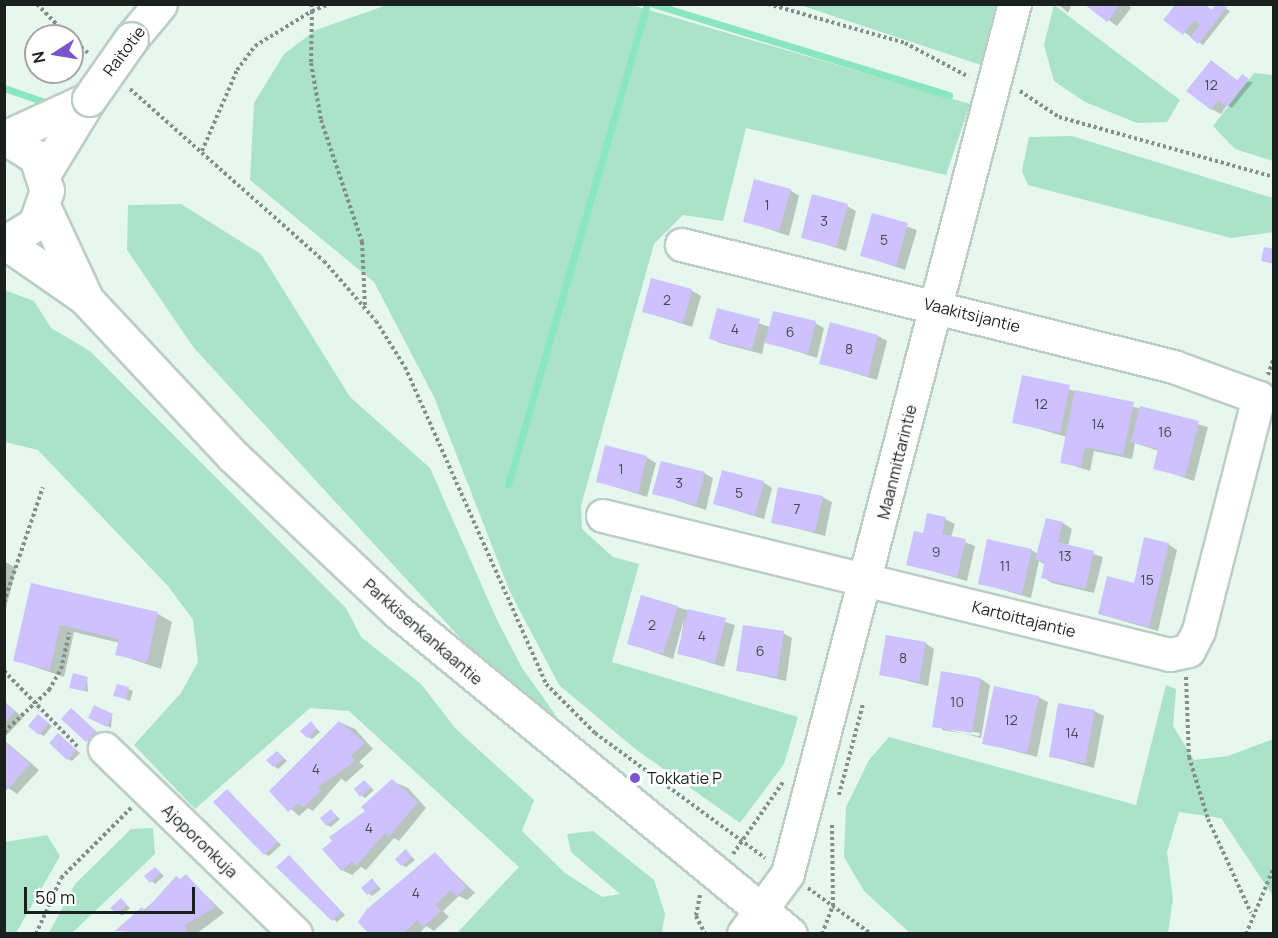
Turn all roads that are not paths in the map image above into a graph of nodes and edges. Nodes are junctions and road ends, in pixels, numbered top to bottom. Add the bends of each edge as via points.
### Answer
1 (160, 4) edge
2 (1015, 4) edge
3 (89, 99) junction
4 (5, 137) edge
5 (44, 173) junction
6 (44, 208) junction
7 (5, 243) edge
8 (682, 245) dead end
9 (85, 298) junction
10 (936, 306) junction
11 (603, 516) dead end
12 (866, 580) junction
13 (1189, 651) joint
14 (95, 751) road end
15 (752, 923) edge
16 (296, 933) edge
17 (790, 933) edge

1 - 3 main road, Raitotie, bridge
2 - 10 street, Maanmittarintie
3 - 4 main road
3 - 5 main road, Raitotie
4 - 5 main road via 36,157
5 - 6 main road
6 - 7 main road via 29,230
6 - 9 main road, Parkkisenkankaantie
7 - 9 main road, Parkkisenkankaantie
8 - 10 street, Vaakitsijantie
9 - 15 main road, Parkkisenkankaantie via 234,456 398,612
10 - 12 street, Maanmittarintie
10 - 13 street, Vaakitsijantie via 1174,367 1259,398 1199,631
11 - 12 street, Kartoittajantie
12 - 13 street, Kartoittajantie via 1170,655
12 - 15 street, Maanmittarintie via 788,874
14 - 16 street, Ajoporonkuja via 148,791
15 - 17 main road, Parkkisenkankaantie

